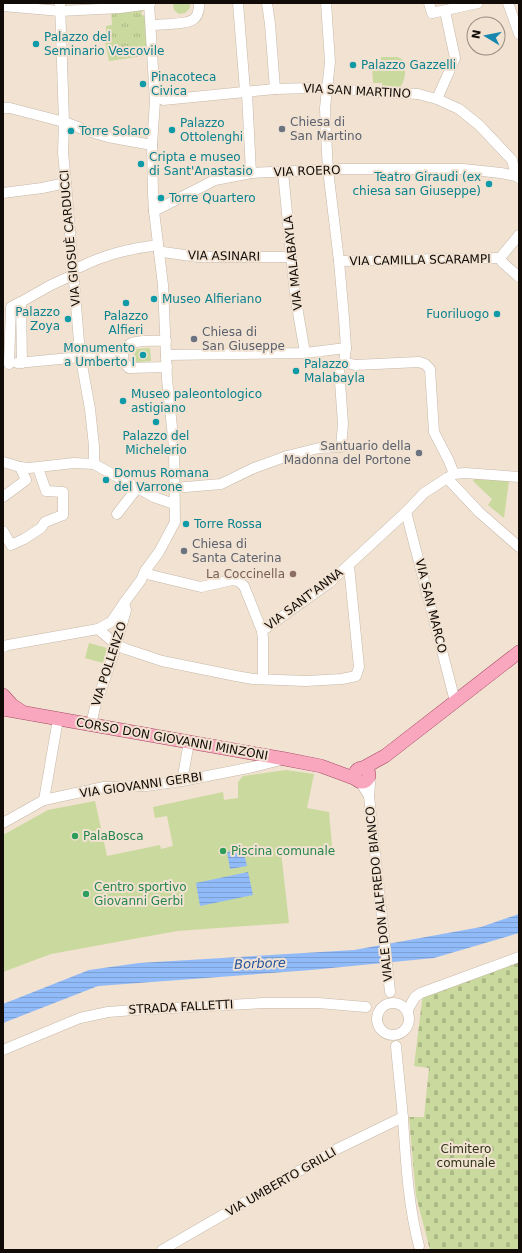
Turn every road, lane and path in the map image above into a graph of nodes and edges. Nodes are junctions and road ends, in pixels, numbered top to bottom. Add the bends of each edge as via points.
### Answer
1 (199, 3) edge
2 (238, 3) edge
3 (267, 3) edge
4 (326, 3) edge
5 (429, 3) edge
6 (478, 3) edge
7 (508, 3) edge
8 (150, 4) edge
9 (3, 6) edge
10 (60, 7) edge
11 (445, 11) junction
12 (152, 24) junction
13 (519, 34) edge
14 (275, 89) junction
15 (327, 89) junction
16 (245, 91) junction
17 (437, 99) junction
18 (163, 100) dead end
19 (3, 108) edge
20 (64, 122) junction
21 (152, 145) junction
22 (328, 170) junction
23 (283, 172) junction
24 (251, 173) junction
25 (518, 177) edge
26 (66, 183) junction
27 (3, 194) edge
28 (154, 211) junction
29 (519, 234) edge
30 (158, 249) junction
31 (290, 257) junction
32 (500, 258) junction
33 (339, 261) junction
34 (80, 266) dead end
35 (73, 275) junction
36 (519, 277) edge
37 (21, 302) junction
38 (166, 341) junction
39 (346, 348) junction
40 (305, 353) junction
41 (166, 355) junction
42 (122, 356) junction
43 (81, 357) junction
44 (344, 362) junction
45 (22, 363) junction
46 (6, 364) edge
47 (167, 367) junction
48 (3, 462) edge
49 (94, 464) junction
50 (20, 467) junction
51 (39, 471) junction
52 (451, 476) junction
53 (519, 477) edge
54 (26, 480) junction
55 (138, 487) junction
56 (174, 488) junction
57 (3, 497) edge
58 (174, 504) junction
59 (406, 512) junction
60 (117, 514) dead end
61 (3, 531) edge
62 (519, 547) edge
63 (349, 566) junction
64 (145, 570) junction
65 (124, 603) junction
66 (98, 629) junction
67 (262, 631) junction
68 (116, 646) junction
69 (4, 647) edge
70 (519, 652) edge
71 (263, 679) junction
72 (455, 701) junction
73 (4, 703) edge
74 (58, 719) junction
75 (91, 725) junction
76 (189, 742) junction
77 (284, 759) junction
78 (363, 775) junction
79 (182, 781) junction
80 (44, 800) junction
81 (3, 824) edge
82 (519, 957) edge
83 (388, 1004) junction
84 (366, 1007) junction
85 (407, 1011) junction
86 (376, 1020) junction
87 (395, 1035) junction
88 (3, 1050) edge
89 (403, 1117) junction
90 (419, 1249) edge
91 (162, 1250) edge

1 - 12 street via 194,19 188,22
2 - 16 street
3 - 14 street
4 - 15 street via 330,62
5 - 11 street via 432,13
6 - 11 street
7 - 13 street
8 - 10 street via 120,8
8 - 12 street
9 - 10 street
10 - 20 street, VIA GIOSUÈ CARDUCCI
11 - 17 street via 456,58
12 - 21 street via 155,101
14 - 15 street, VIA SAN MARTINO
14 - 16 street, VIA SAN MARTINO
15 - 17 street, VIA SAN MARTINO via 418,94
15 - 22 street via 325,108
16 - 18 street, VIA SAN MARTINO
16 - 24 street
17 - 25 street, VIA SAN MARTINO via 459,109 479,125 512,160
19 - 20 street
20 - 21 street via 102,135
20 - 26 street, VIA GIOSUÈ CARDUCCI via 62,153
21 - 28 street
22 - 23 street, VIA ROERO
22 - 25 street, VIA ROERO via 463,169
22 - 33 street
23 - 24 street, VIA ROERO
23 - 31 street, VIA MALABAYLA
24 - 28 street, VIA ROERO via 216,180
26 - 27 street
26 - 35 street, VIA GIOSUÈ CARDUCCI
28 - 30 street
29 - 32 street
30 - 31 street, VIA ASINARI via 198,257
30 - 34 street, VIA ASINARI via 137,248 101,257
30 - 38 street
31 - 40 street, VIA MALABAYLA
32 - 33 street, VIA CAMILLA SCARAMPI
32 - 36 street
33 - 39 street
35 - 37 street
35 - 43 street, VIA GIOSUÈ CARDUCCI
37 - 45 street
37 - 46 street via 11,307
38 - 41 street
38 - 42 street via 129,343
39 - 40 street
39 - 44 street
40 - 41 street
41 - 47 street
42 - 43 street
42 - 47 street via 124,364 129,368
43 - 45 street
43 - 49 street, VIA GIOSUÈ CARDUCCI via 90,409
44 - 52 street via 355,365 419,362 430,369 434,432 449,461
44 - 56 street via 339,368 342,447 319,448 287,456 221,484
45 - 46 street
47 - 56 street via 174,447
48 - 50 street
49 - 51 street via 74,463
49 - 55 street
50 - 51 street
50 - 54 street
51 - 54 street
51 - 61 street via 46,491 64,492 63,515 45,522 40,528 11,546
52 - 53 street via 465,473
52 - 59 street, VIA SANT'ANNA via 424,493
52 - 62 street via 479,512
54 - 57 street
55 - 58 street
55 - 60 street
56 - 58 street
58 - 64 street via 175,522 160,552
59 - 63 street, VIA SANT'ANNA
59 - 72 street, VIA SAN MARCO
63 - 67 street, VIA SANT'ANNA
63 - 71 street via 359,667 356,676 306,681
64 - 65 street
64 - 67 street, VIA SANT'ANNA via 151,575 201,587 232,580 241,582
65 - 66 street via 110,622
65 - 68 street, VIA POLLENZO via 126,610
66 - 68 street
66 - 69 street
67 - 71 street
68 - 71 street via 162,661
68 - 75 street, VIA POLLENZO
70 - 72 main road, CORSO DON GIOVANNI MINZONI
72 - 78 main road, CORSO DON GIOVANNI MINZONI
73 - 74 main road, CORSO DON GIOVANNI MINZONI via 23,712
74 - 75 main road, CORSO DON GIOVANNI MINZONI
74 - 80 street
75 - 76 main road, CORSO DON GIOVANNI MINZONI
76 - 77 main road, CORSO DON GIOVANNI MINZONI
76 - 79 street
77 - 78 main road, CORSO DON GIOVANNI MINZONI
77 - 79 street, VIA GIOVANNI GERBI
78 - 83 street, VIALE DON ALFREDO BIANCO via 369,796 389,991
79 - 80 street, VIA GIOVANNI GERBI via 104,788
80 - 81 street, VIA GIOVANNI GERBI
82 - 85 street via 421,993 415,997
83 - 84 street, STRADA FALLETTI
83 - 85 street via 404,1007
83 - 86 street via 379,1010
84 - 86 street
84 - 88 street, STRADA FALLETTI via 318,1003 264,1003 108,1012 80,1018
85 - 87 street via 407,1027
86 - 87 street via 380,1030
87 - 89 street
89 - 90 street via 410,1204
89 - 91 street, VIA UMBERTO GRILLI via 337,1150

